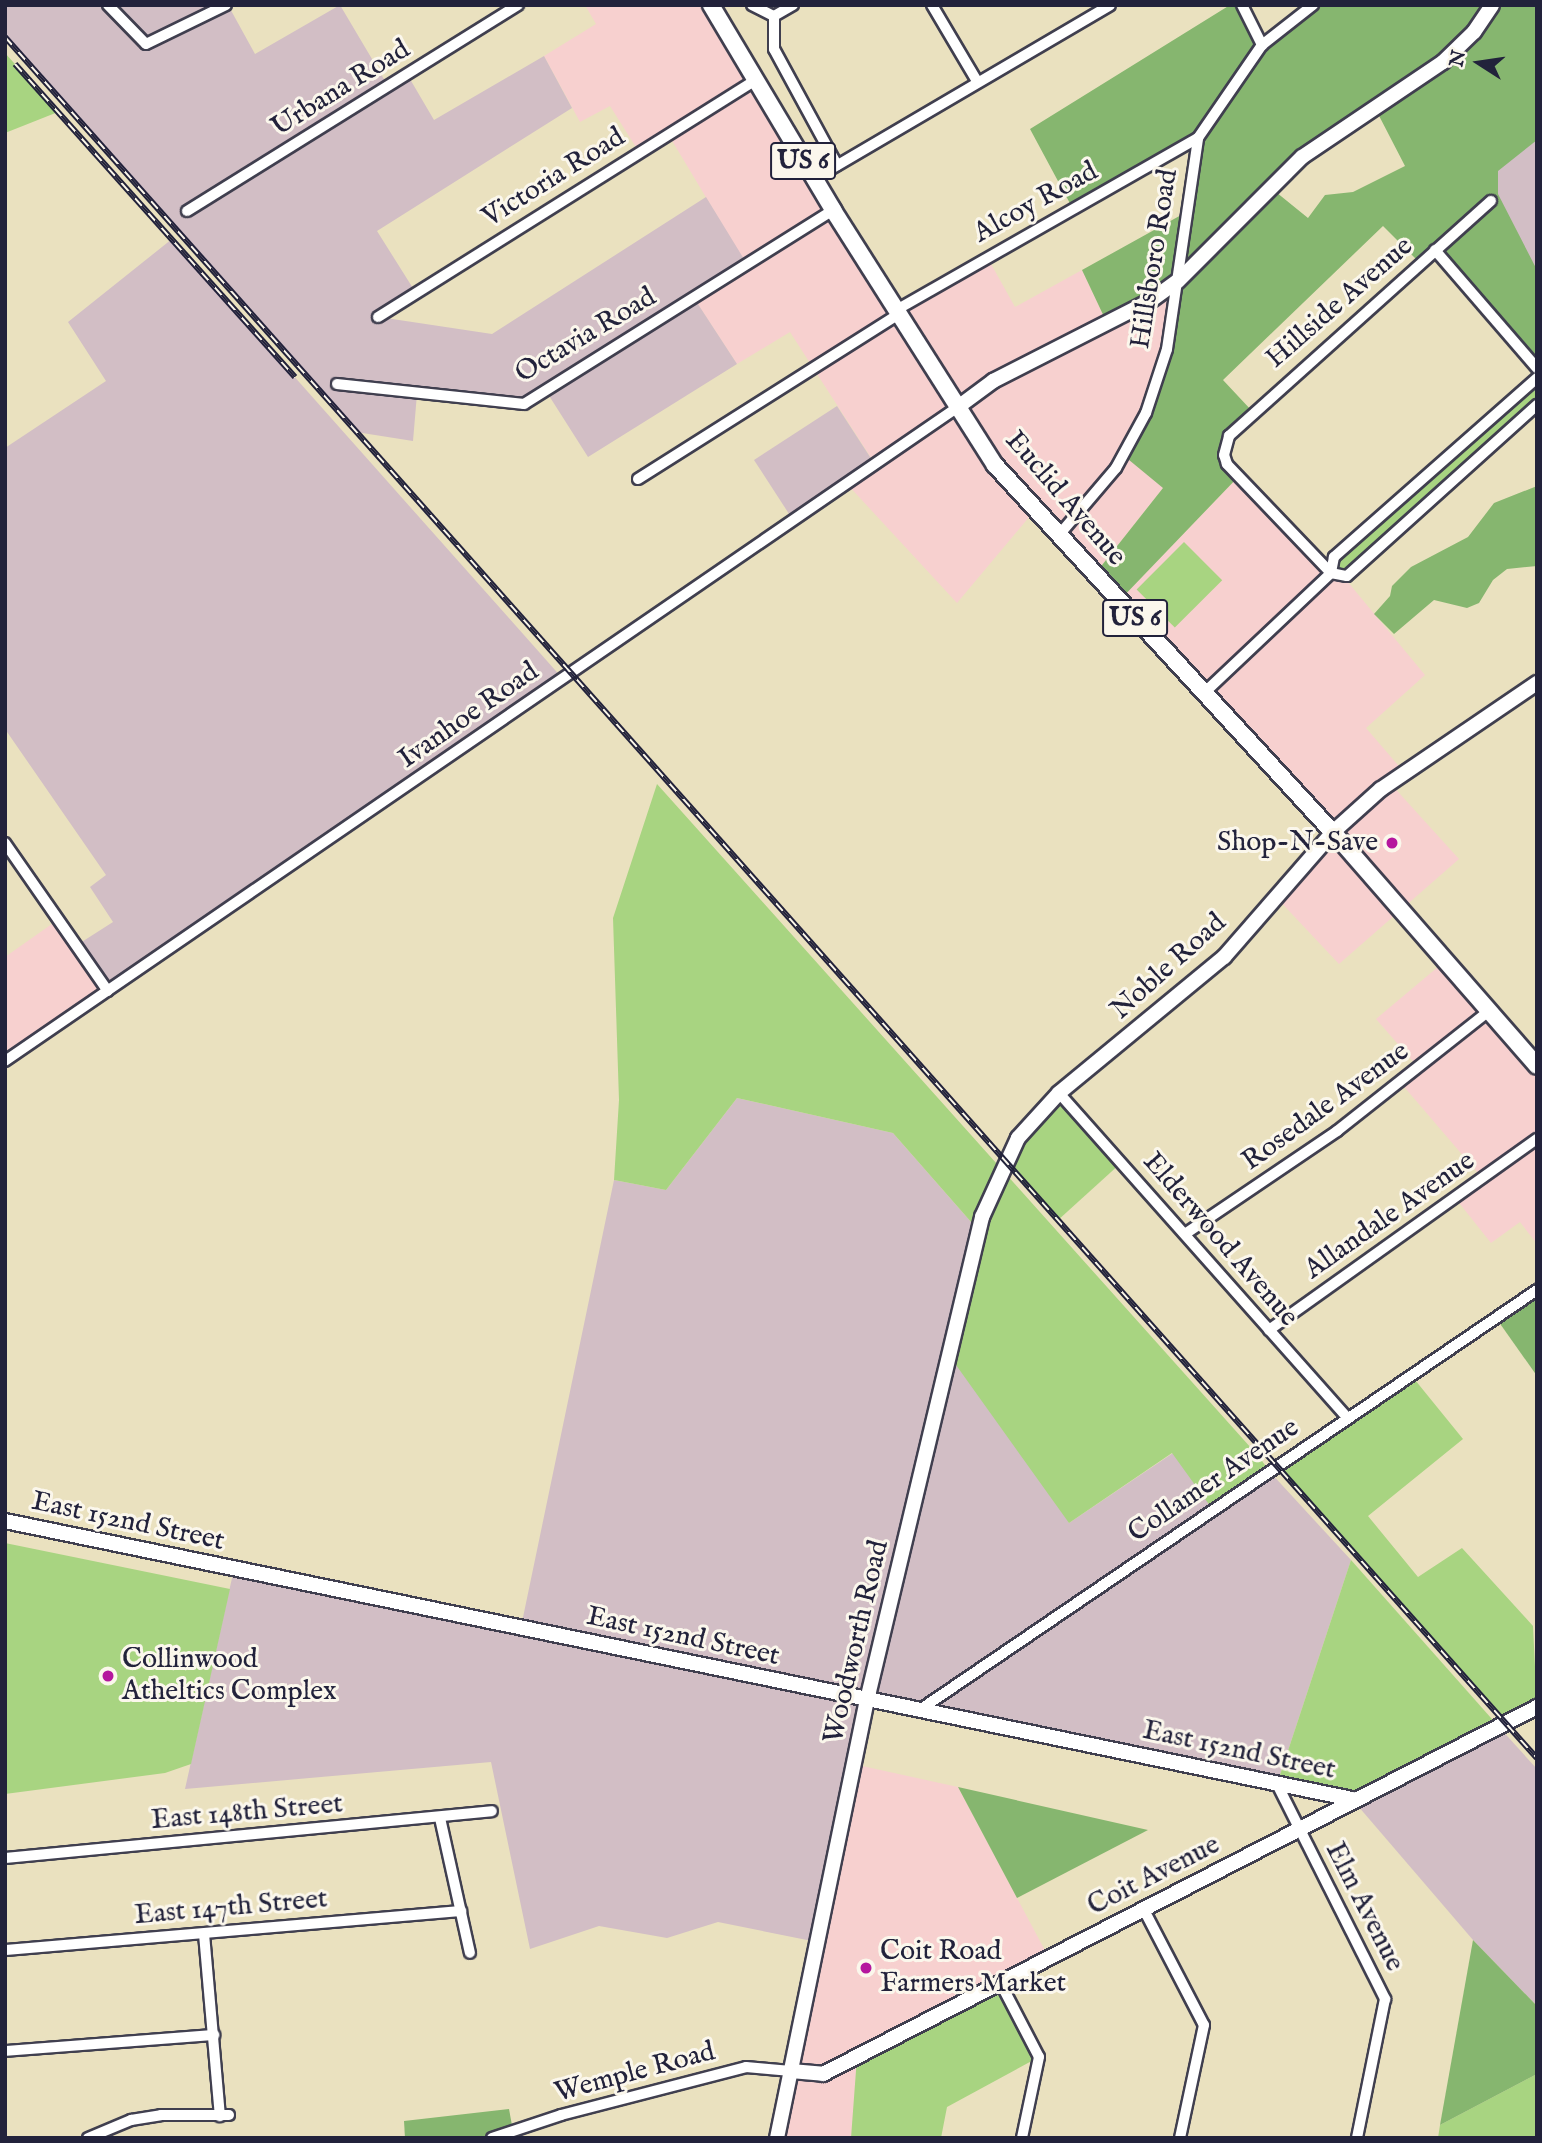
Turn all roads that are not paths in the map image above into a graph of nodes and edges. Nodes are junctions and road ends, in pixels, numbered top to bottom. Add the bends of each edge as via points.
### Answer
1 (108, 5) edge
2 (226, 5) edge
3 (518, 5) edge
4 (711, 5) edge
5 (752, 5) edge
6 (793, 5) edge
7 (932, 5) edge
8 (1110, 5) edge
9 (1242, 5) edge
10 (1313, 5) edge
11 (1492, 5) edge
12 (775, 16) junction
13 (1262, 45) junction
14 (756, 80) junction
15 (977, 81) junction
16 (1198, 138) junction
17 (837, 164) junction
18 (814, 179) junction
19 (1491, 201) dead end
20 (833, 210) junction
21 (187, 211) dead end
22 (1435, 250) junction
23 (1178, 281) junction
24 (899, 311) junction
25 (378, 317) dead end
26 (1537, 368) edge
27 (1537, 378) edge
28 (337, 384) dead end
29 (1537, 405) edge
30 (958, 407) junction
31 (1424, 477) junction
32 (638, 479) dead end
33 (1439, 493) junction
34 (1059, 535) junction
35 (1331, 573) junction
36 (1537, 683) edge
37 (1204, 693) junction
38 (1333, 832) junction
39 (5, 843) edge
40 (108, 991) junction
41 (1489, 1012) junction
42 (5, 1061) edge
43 (1537, 1066) edge
44 (1059, 1093) junction
45 (1537, 1139) edge
46 (1005, 1163) joint
47 (1185, 1234) junction
48 (1537, 1290) edge
49 (1269, 1329) junction
50 (1348, 1418) junction
51 (5, 1521) edge
52 (867, 1700) junction
53 (1537, 1707) edge
54 (918, 1711) junction
55 (1277, 1784) junction
56 (1352, 1799) junction
57 (492, 1811) dead end
58 (440, 1818) junction
59 (1299, 1830) junction
60 (5, 1858) edge
61 (1143, 1908) junction
62 (461, 1911) junction
63 (204, 1934) junction
64 (5, 1950) edge
65 (470, 1953) dead end
66 (1001, 1983) junction
67 (214, 2035) junction
68 (5, 2051) edge
69 (791, 2071) junction
70 (88, 2138) edge
71 (492, 2138) edge
72 (777, 2138) edge
73 (1022, 2138) edge
74 (1180, 2138) edge
75 (1357, 2138) edge

1 - 2 street via 146,44
3 - 21 street, Urbana Road
4 - 14 main road, Euclid Avenue / US 6
5 - 12 street
6 - 12 street
7 - 15 street
8 - 15 street
9 - 13 street
10 - 13 street, Hillsboro Road
11 - 23 street via 1474,32 1443,62 1302,157
12 - 17 street via 777,56
13 - 16 street, Hillsboro Road
14 - 18 main road, Euclid Avenue / US 6
14 - 25 street, Victoria Road
15 - 17 street
16 - 23 street, Hillsboro Road via 1183,214
16 - 24 street, Alcoy Road
17 - 18 street
18 - 20 main road, Euclid Avenue / US 6
19 - 22 street, Hillside Avenue
20 - 24 main road, Euclid Avenue / US 6
20 - 28 street, Octavia Road via 524,404
22 - 26 street
22 - 35 street, Hillside Avenue via 1235,427 1225,445 1227,464
23 - 30 street via 1150,301 993,382
23 - 34 street, Hillsboro Road via 1167,349 1146,413 1116,468
24 - 30 main road, Euclid Avenue / US 6
24 - 32 street, Alcoy Road
27 - 31 street
29 - 33 street
30 - 34 main road, Euclid Avenue / US 6 via 995,465
30 - 40 street, Ivanhoe Road
31 - 33 street
31 - 35 street via 1334,557
33 - 35 street via 1347,576
34 - 37 main road, Euclid Avenue / US 6
35 - 37 street
36 - 38 street, Noble Road via 1381,789
37 - 38 main road, Euclid Avenue / US 6
38 - 41 main road, Euclid Avenue / US 6
38 - 44 street, Noble Road via 1224,957
39 - 40 street
40 - 42 street, Ivanhoe Road
41 - 43 main road, Euclid Avenue / US 6
41 - 47 street, Rosedale Avenue via 1337,1132
44 - 46 street, Noble Road via 1027,1125
44 - 47 street, Elderwood Avenue
45 - 49 street, Allandale Avenue
46 - 52 street, Woodworth Road via 982,1217
47 - 49 street, Elderwood Avenue
48 - 50 street, Collamer Avenue
49 - 50 street, Elderwood Avenue
50 - 54 street, Collamer Avenue
51 - 52 street, East 152nd Street
52 - 54 street, East 152nd Street
52 - 69 street, Woodworth Road
53 - 56 street, Coit Avenue
54 - 55 street, East 152nd Street
55 - 56 street, East 152nd Street
55 - 59 street, Elm Avenue
56 - 59 street, Coit Avenue
57 - 58 street, East 148th Street
58 - 60 street, East 148th Street
58 - 62 street
59 - 61 street, Coit Avenue
59 - 75 street, Elm Avenue via 1385,1999
61 - 66 street, Coit Avenue
61 - 74 street via 1204,2025
62 - 63 street, East 147th Street
62 - 65 street
63 - 64 street, East 147th Street
63 - 67 street
66 - 69 street, Coit Avenue via 824,2074
66 - 73 street via 1039,2057
67 - 68 street
67 - 70 street via 224,2116 141,2118
69 - 71 street, Wemple Road via 746,2067 561,2115
69 - 72 street, Woodworth Road

